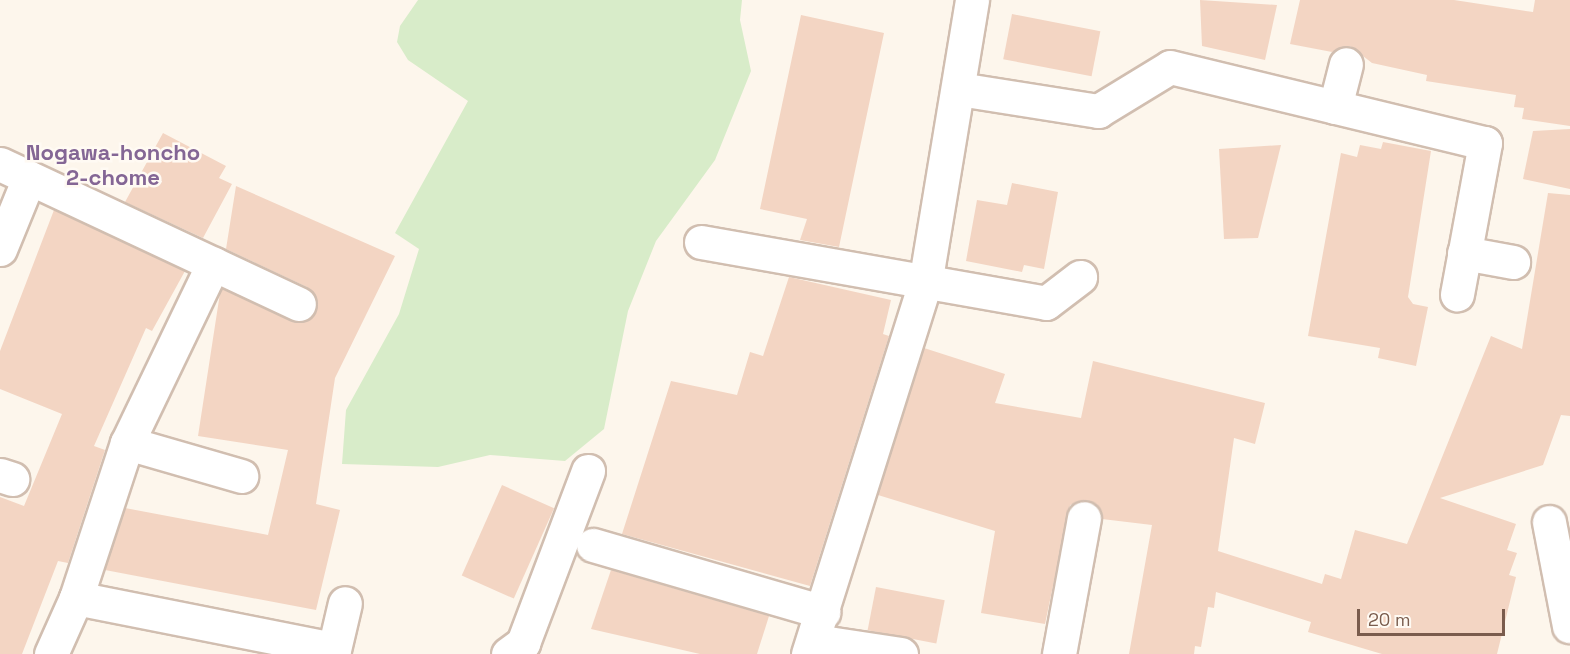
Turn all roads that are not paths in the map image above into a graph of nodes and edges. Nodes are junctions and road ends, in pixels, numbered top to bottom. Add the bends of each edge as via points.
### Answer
1 (972, 0) edge
2 (1346, 64) dead end
3 (959, 89) junction
4 (1335, 107) junction
5 (14, 171) edge
6 (701, 242) dead end
7 (0, 249) edge
8 (1464, 253) junction
9 (1513, 262) dead end
10 (213, 264) junction
11 (1080, 277) dead end
12 (925, 284) junction
13 (1457, 294) dead end
14 (298, 304) dead end
15 (127, 443) junction
16 (588, 471) dead end
17 (241, 476) dead end
18 (1084, 518) dead end
19 (1549, 522) dead end
20 (593, 545) dead end
21 (76, 598) junction
22 (345, 603) dead end
23 (1567, 635) edge
24 (815, 636) edge
25 (333, 651) edge
26 (51, 654) edge
27 (508, 654) edge
28 (901, 654) edge
29 (1059, 654) edge

1 - 3 street
2 - 4 street
3 - 4 street via 1098,111 1170,67
3 - 12 street
4 - 8 street via 1485,143
5 - 7 street
5 - 10 street
6 - 12 street
8 - 9 street
8 - 13 street
10 - 14 street
10 - 15 street
11 - 12 street via 1046,303
12 - 24 street
15 - 17 street
15 - 21 street
16 - 27 street via 523,643
18 - 29 street
19 - 23 street
20 - 24 street
21 - 25 street
21 - 26 street
22 - 25 street
24 - 28 street

